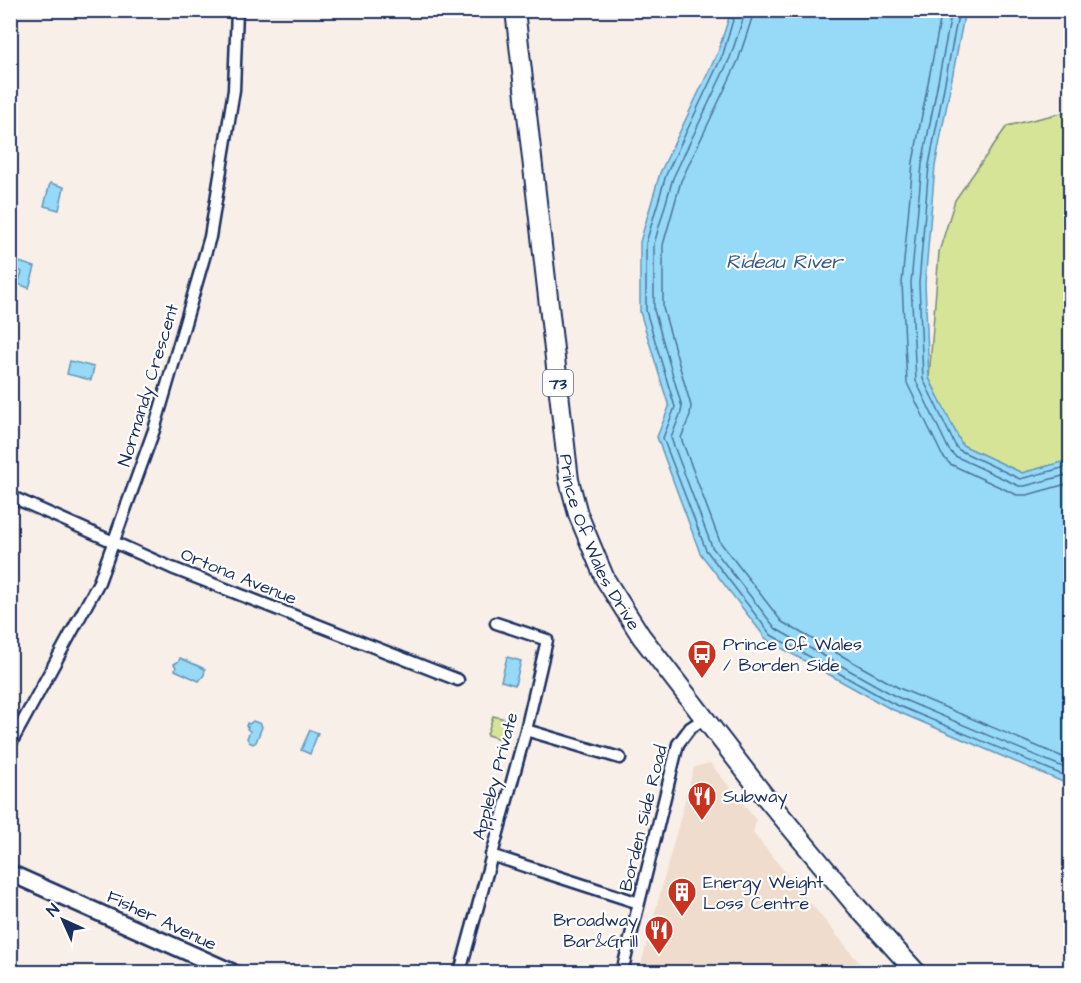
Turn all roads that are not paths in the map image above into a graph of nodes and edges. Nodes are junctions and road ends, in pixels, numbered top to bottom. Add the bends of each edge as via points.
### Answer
1 (237, 10) edge
2 (515, 10) edge
3 (10, 496) edge
4 (114, 541) junction
5 (496, 623) dead end
6 (458, 680) dead end
7 (705, 718) junction
8 (526, 730) junction
9 (10, 745) edge
10 (620, 758) dead end
11 (491, 855) junction
12 (10, 873) edge
13 (639, 903) junction
14 (894, 949) junction
15 (214, 969) edge
16 (232, 972) edge
17 (460, 972) edge
18 (622, 972) edge
19 (905, 972) edge
20 (916, 972) edge

1 - 4 street, Normandy Crescent via 234,90 210,237 154,430
2 - 7 main road, Prince Of Wales Drive / 73 via 569,480 578,514 605,579 641,636
3 - 4 street, Ortona Avenue
4 - 6 street, Ortona Avenue via 172,568
4 - 9 street, Normandy Crescent via 99,582
5 - 8 street, Appleby Private via 547,640
7 - 13 street, Borden Side Road via 690,728 678,744
7 - 14 main road, Prince Of Wales Drive / 73 via 763,794
8 - 10 street
8 - 11 street, Appleby Private
11 - 13 street
11 - 17 street, Appleby Private
12 - 15 main road, Fisher Avenue
13 - 18 street, Borden Side Road
14 - 19 main road
14 - 20 main road, Prince Of Wales Drive / 73
15 - 16 main road, Fisher Avenue

